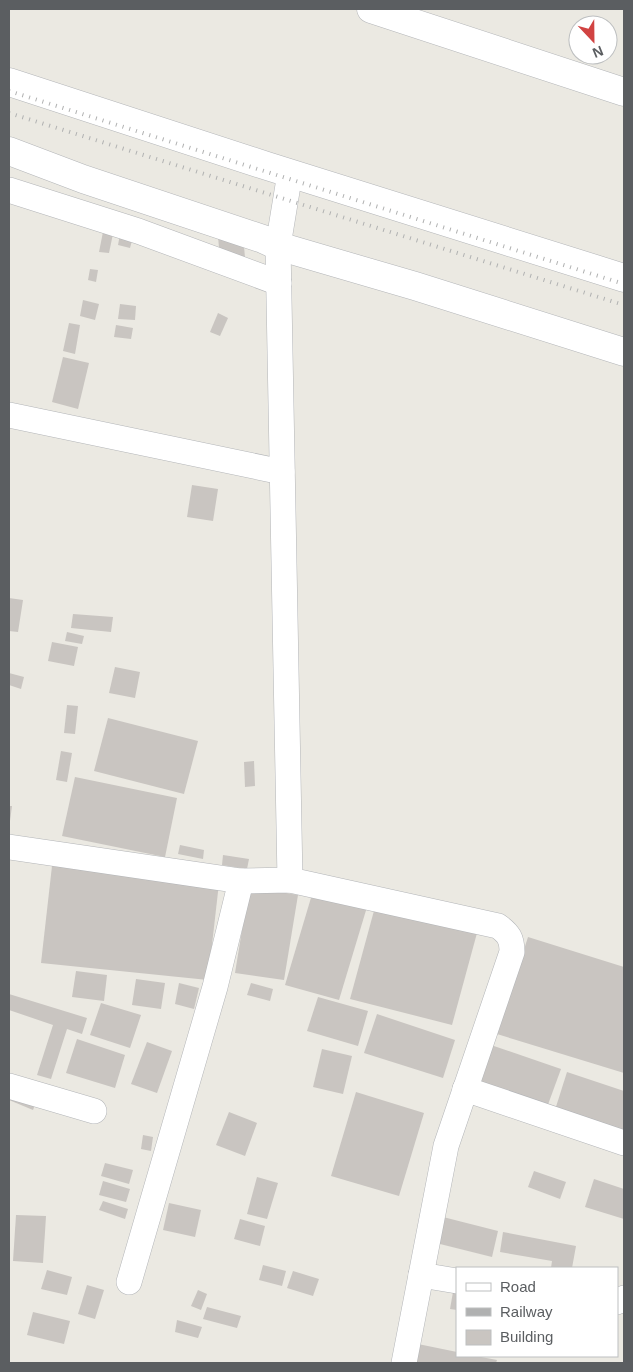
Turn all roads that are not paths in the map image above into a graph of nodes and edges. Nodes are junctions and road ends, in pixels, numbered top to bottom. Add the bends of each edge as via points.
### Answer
1 (371, 9) edge
2 (9, 82) edge
3 (624, 92) edge
4 (9, 151) edge
5 (290, 173) junction
6 (9, 190) edge
7 (278, 246) junction
8 (624, 278) edge
9 (278, 283) junction
10 (624, 352) edge
11 (9, 415) edge
12 (282, 472) junction
13 (9, 847) edge
14 (290, 880) junction
15 (242, 881) junction
16 (9, 1086) edge
17 (466, 1089) junction
18 (94, 1111) dead end
19 (624, 1143) edge
20 (421, 1275) junction
21 (456, 1280) edge
22 (129, 1282) dead end
23 (404, 1363) edge

1 - 3 street
2 - 5 street
4 - 7 street
5 - 7 street
5 - 8 street
6 - 9 street via 138,231
7 - 9 street
7 - 10 street
9 - 12 street
11 - 12 street
12 - 14 street
13 - 15 street
14 - 15 street
14 - 17 street via 498,926 507,933 512,941 512,952
15 - 22 street via 215,987
16 - 18 street
17 - 19 street
17 - 20 street via 446,1146
20 - 21 street
20 - 23 street

